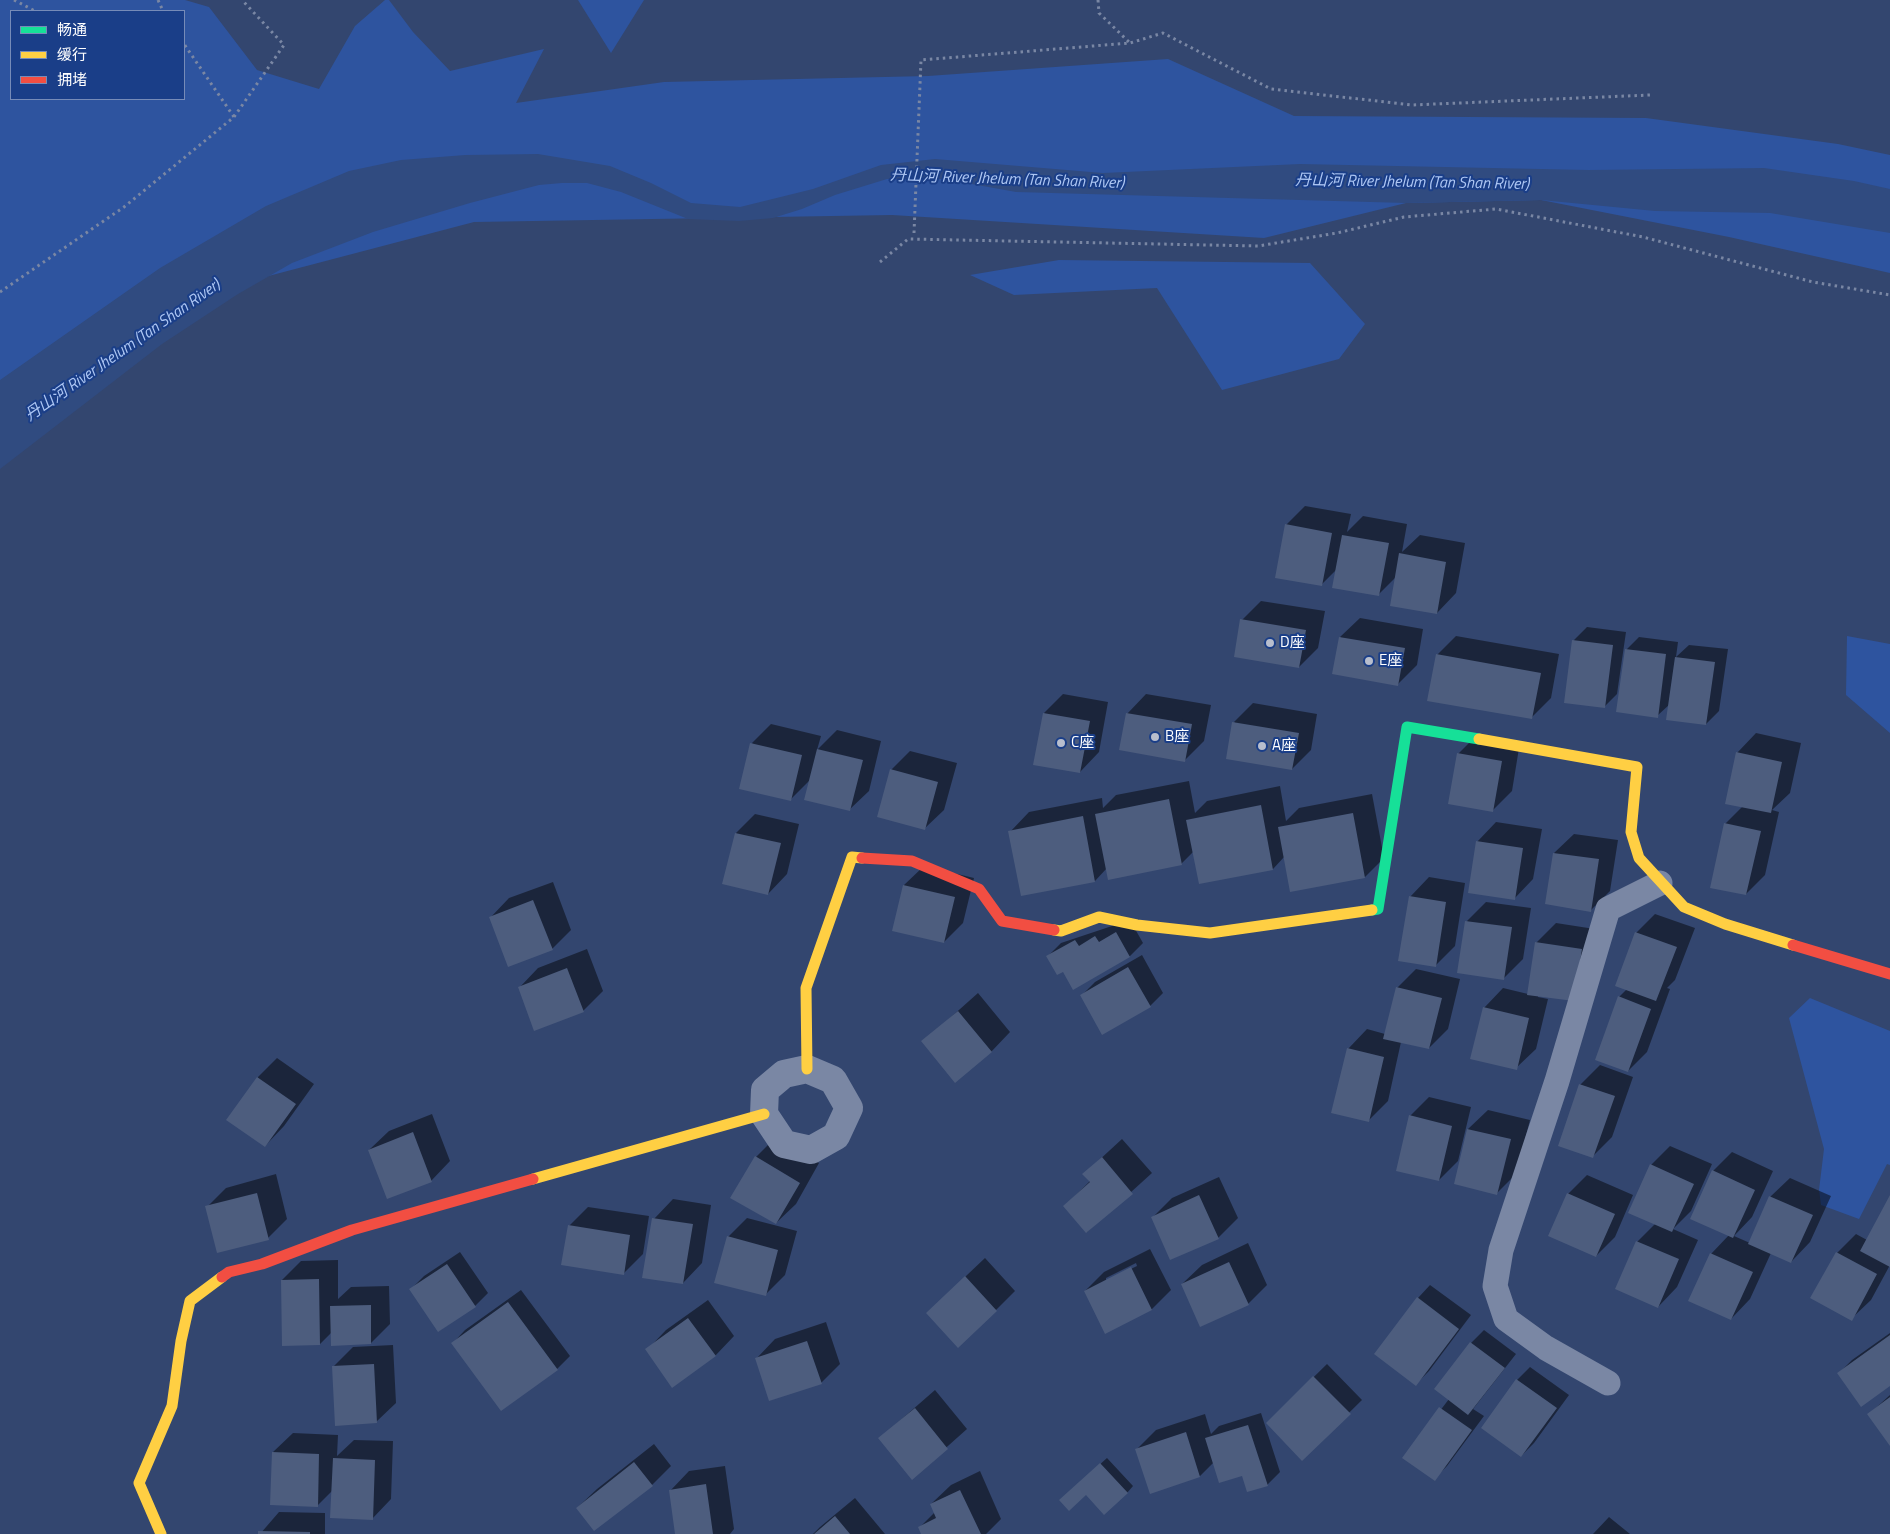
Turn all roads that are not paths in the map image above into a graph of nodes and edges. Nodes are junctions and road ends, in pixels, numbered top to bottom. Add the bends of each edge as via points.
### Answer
1 (1660, 883) junction
2 (1890, 974) edge
3 (807, 1070) junction
4 (764, 1114) junction
5 (1608, 1383) dead end
6 (161, 1534) edge

1 - 2 street via 1684,907 1725,924
1 - 3 street via 1639,858 1631,832 1637,767 1407,728 1378,909 1210,933 1099,917 1061,932 1002,921 979,888 912,861 852,857 806,988
1 - 5 lane via 1608,909 1557,1081 1501,1250 1495,1286 1506,1319 1546,1348
3 - 4 street via 784,1074 765,1090
3 - 4 street via 833,1080 849,1108 836,1136 811,1150 784,1144
4 - 6 street via 352,1230 262,1264 229,1272 190,1301 172,1406 139,1483

